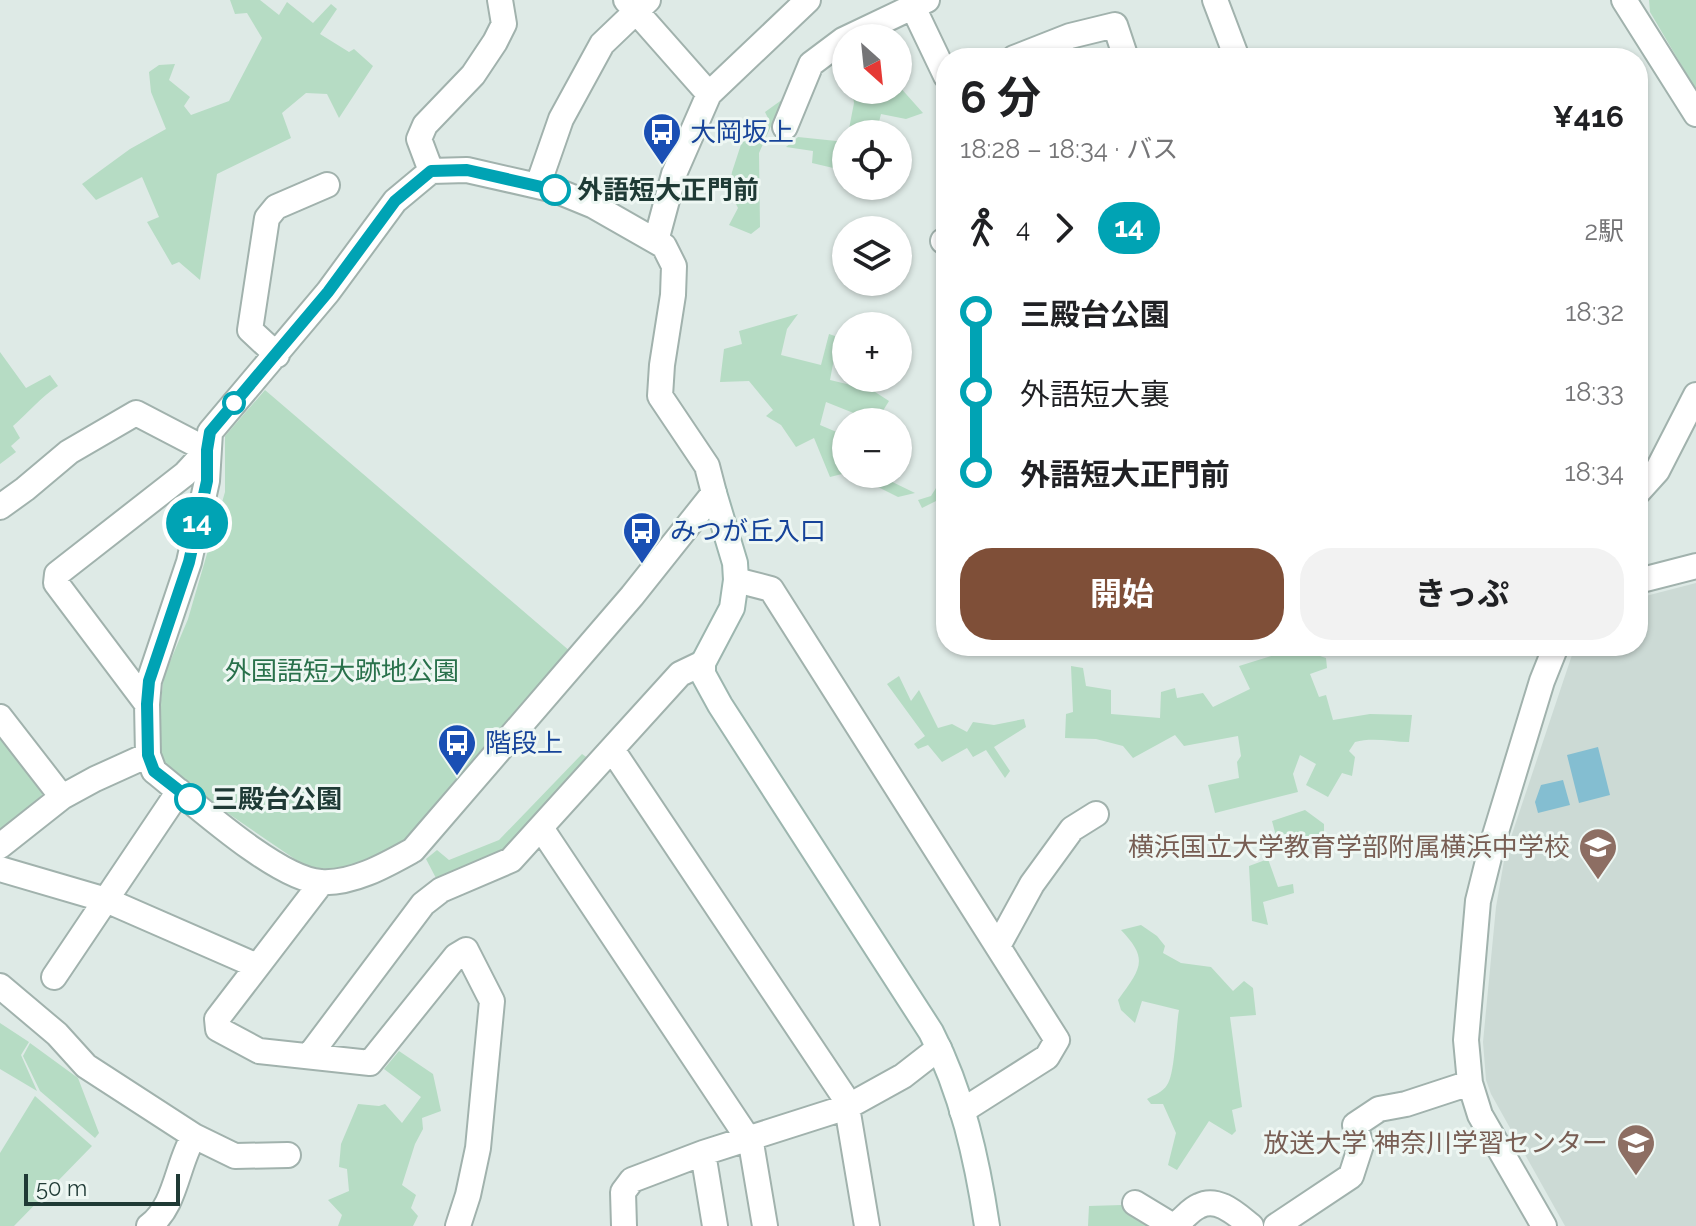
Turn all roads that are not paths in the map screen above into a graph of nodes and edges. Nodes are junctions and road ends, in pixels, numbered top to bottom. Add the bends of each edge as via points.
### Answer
1 (500, 0) edge
2 (808, 0) edge
3 (1215, 0) edge
4 (1624, 0) edge
5 (637, 4) edge
6 (920, 4) edge
7 (1638, 12) edge
8 (936, 48) edge
9 (1039, 48) edge
10 (1123, 48) edge
11 (1233, 48) edge
12 (709, 94) junction
13 (1696, 114) edge
14 (785, 127) dead end
15 (431, 171) junction
16 (327, 185) dead end
17 (538, 185) junction
18 (656, 241) junction
19 (277, 355) junction
20 (1696, 395) edge
21 (207, 450) junction
22 (1648, 481) edge
23 (714, 493) junction
24 (0, 507) edge
25 (1696, 566) edge
26 (1648, 578) edge
27 (736, 580) junction
28 (1552, 656) edge
29 (703, 663) junction
30 (147, 704) junction
31 (0, 717) edge
32 (613, 751) junction
33 (148, 755) junction
34 (179, 791) junction
35 (62, 797) junction
36 (1096, 814) dead end
37 (541, 828) junction
38 (0, 846) edge
39 (0, 869) edge
40 (322, 882) junction
41 (106, 900) junction
42 (998, 946) junction
43 (257, 966) junction
44 (54, 977) dead end
45 (0, 986) edge
46 (939, 1048) junction
47 (309, 1056) junction
48 (1470, 1083) junction
49 (847, 1107) junction
50 (962, 1111) junction
51 (194, 1136) junction
52 (749, 1140) junction
53 (703, 1153) junction
54 (288, 1155) dead end
55 (1135, 1203) dead end
56 (149, 1226) edge
57 (458, 1226) edge
58 (624, 1226) edge
59 (715, 1226) edge
60 (765, 1226) edge
61 (867, 1226) edge
62 (987, 1226) edge
63 (1251, 1226) edge
64 (1276, 1226) edge
65 (1544, 1226) edge

1 - 15 street via 504,24 495,42 419,139
2 - 12 street
3 - 11 street
4 - 7 street
5 - 12 street
5 - 17 street via 602,44 561,119
6 - 8 street
6 - 14 street via 843,40 811,64
7 - 13 street via 1661,61
9 - 10 street via 1115,25
12 - 18 street via 674,174
15 - 17 street via 467,170
15 - 19 street via 395,201
16 - 19 street via 276,207 267,218 250,330
17 - 18 street via 594,206
18 - 23 street via 674,266 660,396 707,466
19 - 21 street via 210,432
20 - 22 street
21 - 24 street via 136,413 69,452
21 - 30 street via 207,481 189,562 149,681
21 - 30 street via 185,474 57,574 56,583
23 - 27 street
23 - 40 street via 413,850 377,870
25 - 26 street
27 - 29 street via 732,608
27 - 42 street via 771,589
28 - 48 street via 1478,901 1466,1040
29 - 32 street via 680,674
29 - 46 street via 709,689
30 - 33 street
31 - 35 street
32 - 37 street
32 - 49 street
33 - 34 street via 154,771
33 - 35 street
34 - 40 street via 292,875
34 - 41 street
35 - 38 street
36 - 42 street via 1072,829 1032,884
37 - 47 street via 511,860 441,890 423,904
37 - 52 street
39 - 41 street
40 - 43 street
41 - 43 street
41 - 44 street
42 - 50 street via 1057,1040 1047,1057
43 - 47 street via 217,1019 218,1029 259,1051
45 - 51 street via 86,1066
46 - 49 street via 903,1076
46 - 50 street
47 - 57 street via 370,1063 466,950 492,1001 478,1148
48 - 64 street via 1379,1109 1355,1125 1361,1145 1351,1176
48 - 65 street via 1480,1115
49 - 52 street
49 - 61 street
50 - 62 street
51 - 54 street via 235,1156
51 - 56 street via 162,1215
52 - 53 street
52 - 60 street
53 - 58 street via 632,1180 623,1192
53 - 59 street
55 - 63 street via 1173,1226 1209,1203

